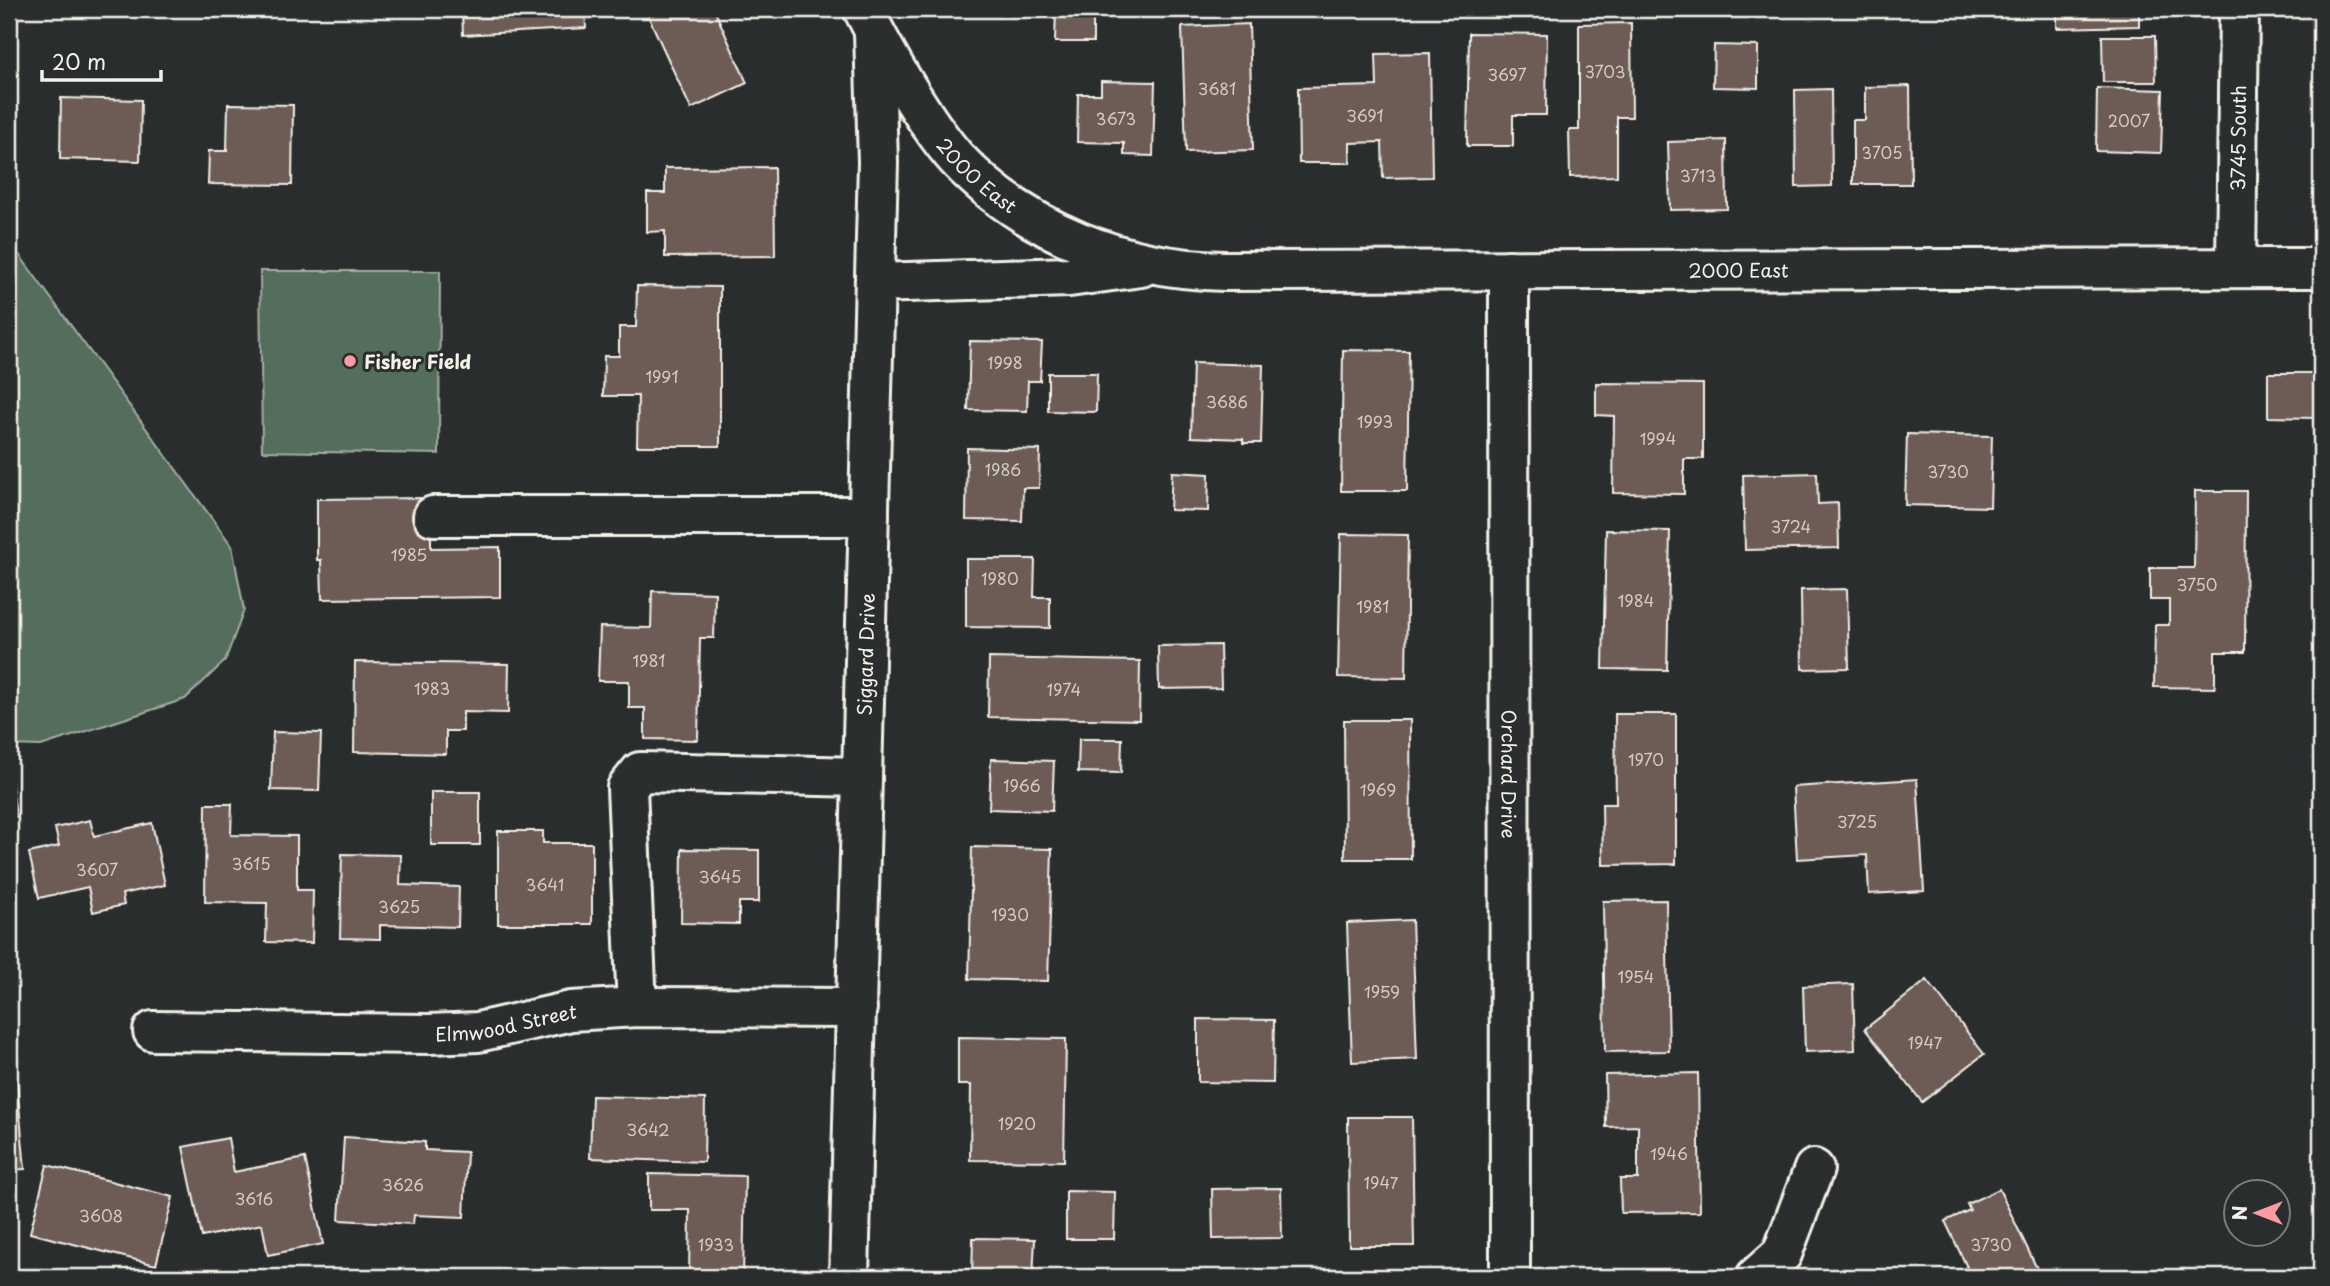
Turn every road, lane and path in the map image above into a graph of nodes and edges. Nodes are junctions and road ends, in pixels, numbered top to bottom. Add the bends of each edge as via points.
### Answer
1 (2239, 9) edge
2 (870, 17) edge
3 (1156, 265) junction
4 (2236, 268) junction
5 (2321, 268) edge
6 (1508, 270) junction
7 (875, 283) junction
8 (433, 516) dead end
9 (869, 516) junction
10 (862, 777) junction
11 (637, 1007) junction
12 (857, 1009) junction
13 (153, 1031) dead end
14 (1814, 1169) dead end
15 (849, 1277) edge
16 (1510, 1277) edge
17 (1756, 1277) edge

1 - 4 street, 3745 South
2 - 3 street, 2000 East via 936,131 979,180 1032,219 1067,236
2 - 7 street, Siggard Drive via 878,162
3 - 6 street, 2000 East via 1224,271
3 - 7 street, 2000 East via 1069,277
4 - 5 street, 2000 East
4 - 6 street, 2000 East
6 - 16 street, Orchard Drive
7 - 9 street, Siggard Drive
8 - 9 street
9 - 10 street, Siggard Drive
10 - 11 street via 640,772 628,788
10 - 12 street, Siggard Drive
11 - 12 street, Elmwood Street
11 - 13 street, Elmwood Street via 571,1011 478,1032
12 - 15 street, Siggard Drive
14 - 17 street via 1782,1254

